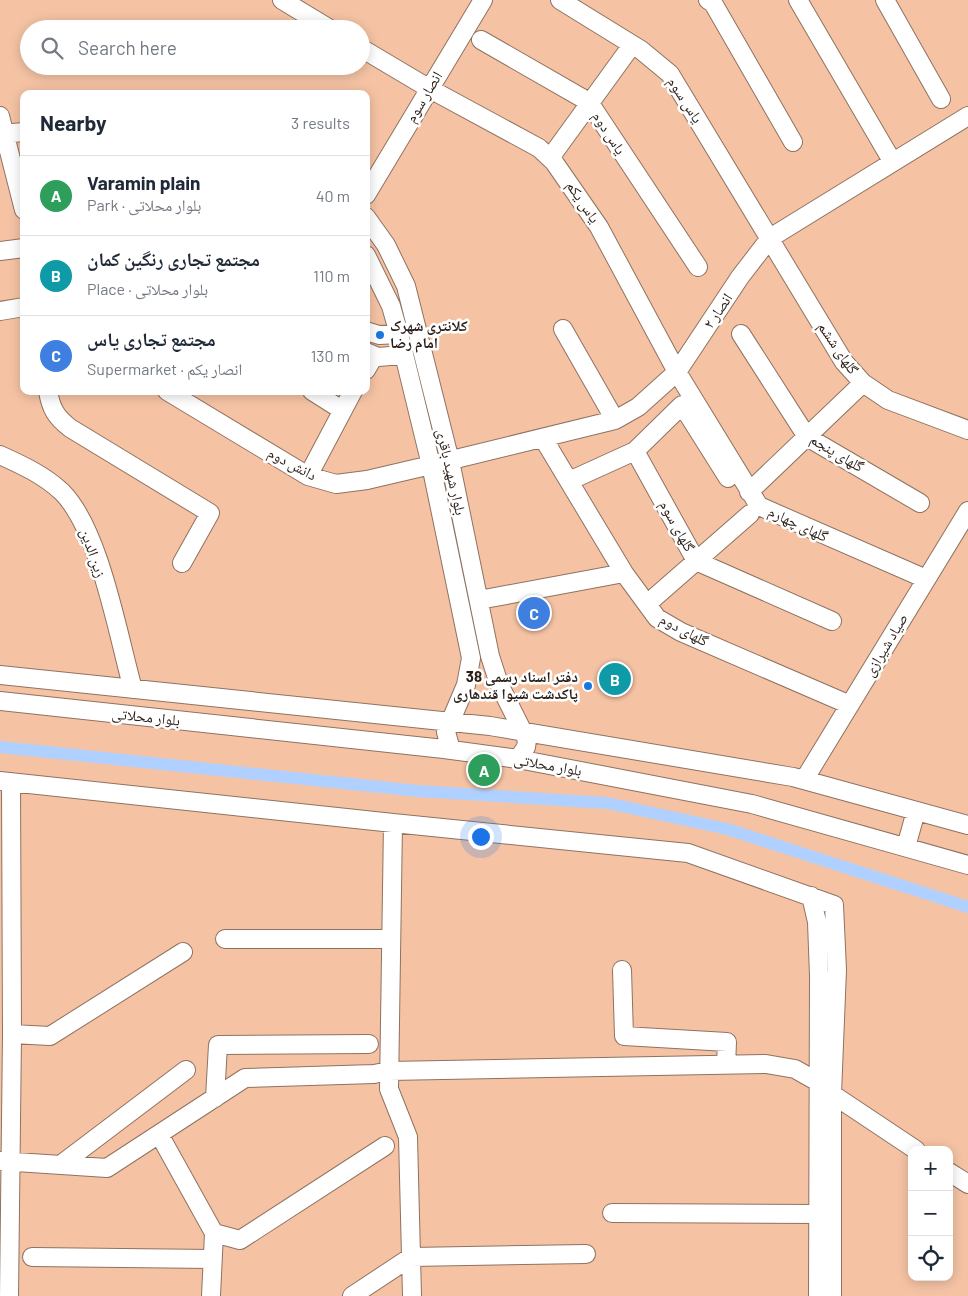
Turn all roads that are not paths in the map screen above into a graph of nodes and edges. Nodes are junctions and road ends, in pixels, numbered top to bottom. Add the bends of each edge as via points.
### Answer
1 (282, 0) edge
2 (483, 0) edge
3 (560, 0) edge
4 (798, 0) edge
5 (885, 0) edge
6 (713, 1) edge
7 (315, 20) edge
8 (481, 40) dead end
9 (632, 44) junction
10 (370, 53) edge
11 (430, 89) junction
12 (941, 99) dead end
13 (589, 102) junction
14 (0, 116) edge
15 (968, 116) edge
16 (20, 132) edge
17 (2, 134) edge
18 (793, 142) dead end
19 (11, 155) edge
20 (550, 158) junction
21 (892, 161) junction
22 (370, 188) edge
23 (20, 193) edge
24 (370, 223) edge
25 (770, 238) junction
26 (20, 248) edge
27 (0, 251) edge
28 (370, 263) edge
29 (698, 268) dead end
30 (20, 308) edge
31 (0, 311) edge
32 (563, 329) dead end
33 (370, 333) edge
34 (399, 334) junction
35 (741, 334) dead end
36 (403, 355) junction
37 (370, 359) edge
38 (677, 372) junction
39 (863, 383) junction
40 (49, 395) edge
41 (174, 395) edge
42 (318, 395) edge
43 (351, 395) edge
44 (342, 410) junction
45 (615, 420) junction
46 (968, 430) edge
47 (807, 437) junction
48 (543, 438) junction
49 (635, 452) junction
50 (0, 455) edge
51 (450, 461) junction
52 (430, 465) junction
53 (308, 476) junction
54 (569, 481) junction
55 (749, 492) junction
56 (920, 503) dead end
57 (968, 511) edge
58 (750, 514) junction
59 (696, 561) junction
60 (182, 563) dead end
61 (874, 568) dead end
62 (624, 573) junction
63 (926, 580) junction
64 (479, 600) junction
65 (646, 604) junction
66 (832, 621) dead end
67 (0, 674) edge
68 (133, 689) junction
69 (0, 701) edge
70 (850, 705) junction
71 (452, 721) junction
72 (522, 733) junction
73 (451, 750) junction
74 (518, 759) junction
75 (804, 780) junction
76 (6, 782) edge
77 (916, 811) junction
78 (393, 823) junction
79 (968, 825) edge
80 (906, 848) junction
81 (968, 865) edge
82 (811, 896) junction
83 (225, 939) dead end
84 (391, 939) junction
85 (183, 952) dead end
86 (622, 970) dead end
87 (12, 1034) junction
88 (369, 1044) dead end
89 (726, 1065) junction
90 (186, 1070) dead end
91 (389, 1071) junction
92 (818, 1082) junction
93 (832, 1094) junction
94 (216, 1098) junction
95 (159, 1134) junction
96 (385, 1146) dead end
97 (910, 1146) edge
98 (5, 1161) edge
99 (63, 1163) junction
100 (953, 1175) edge
101 (968, 1184) edge
102 (612, 1213) dead end
103 (818, 1214) junction
104 (214, 1233) junction
105 (586, 1254) dead end
106 (32, 1257) dead end
107 (411, 1257) junction
108 (212, 1259) junction
109 (9, 1296) edge
110 (211, 1296) edge
111 (352, 1296) edge
112 (412, 1296) edge
113 (818, 1296) edge
114 (832, 1296) edge

1 - 7 street
2 - 11 street, انصار سوم
3 - 9 street, یاس سوم
4 - 21 street
5 - 12 street
6 - 18 street
8 - 13 street, یاس دوم
9 - 13 street
9 - 25 street, یاس سوم via 670,74
10 - 11 street, یاس یکم
11 - 20 street, یاس یکم via 539,148
11 - 22 street, انصار سوم
13 - 20 street
13 - 29 street, یاس دوم
14 - 17 street
15 - 21 street, انصار ۲
16 - 17 street
17 - 19 street
19 - 23 street
20 - 38 street, یاس یکم via 599,227
21 - 25 street, انصار ۲
24 - 51 street, بلوار شهید باقری via 406,286
25 - 38 street, انصار ۲
25 - 39 street, گلهای ششم via 844,362
26 - 27 street
28 - 34 street, بلوار شهید باقری via 391,306
30 - 31 street
32 - 45 street
33 - 34 street via 379,336
34 - 36 street, بلوار شهید باقری
35 - 47 street, گلهای پنجم
36 - 37 street
36 - 52 street, بلوار شهید باقری
38 - 45 street, انصار ۲ via 638,407
38 - 55 street, گلهای چهارم
39 - 46 street, گلهای ششم via 888,400
39 - 47 street
40 - 60 street via 57,417 70,428 210,513
41 - 53 street, دانش دوم
42 - 44 street
43 - 44 street
44 - 53 street
45 - 48 street, انصار ۲
47 - 55 street
47 - 56 street, گلهای پنجم
48 - 51 street, انصار ۲
48 - 54 street, گلهای دوم
49 - 54 street
49 - 58 street via 682,405
49 - 59 street, گلهای سوم
50 - 68 street, زین الدین via 30,468 62,493 84,524 98,561
51 - 52 street, دانش دوم
51 - 64 street, بلوار شهید باقری
52 - 53 street, دانش دوم via 336,484
52 - 71 street, بلوار شهید باقری via 471,658 466,685
54 - 62 street, گلهای دوم
55 - 63 street, گلهای چهارم via 759,506 780,517
57 - 63 street, صیاد شیرازی
58 - 59 street
58 - 61 street
59 - 65 street
59 - 66 street, گلهای سوم
62 - 64 street
62 - 65 street, گلهای دوم
63 - 70 street, صیاد شیرازی
64 - 72 street, بلوار شهید باقری via 499,684
65 - 70 street, گلهای دوم via 657,618 681,632
67 - 68 street, بلوار محلاتی
68 - 71 street, بلوار محلاتی
69 - 73 street, بلوار محلاتی
70 - 75 street, صیاد شیرازی
71 - 72 street, بلوار محلاتی
71 - 73 street, بلوار شهید باقری via 446,732
72 - 74 street via 527,740 526,747
72 - 75 street, بلوار محلاتی
73 - 74 street, بلوار محلاتی
74 - 80 street, بلوار محلاتی via 752,804
75 - 77 street, بلوار محلاتی
76 - 78 street
76 - 87 street
77 - 79 street, بلوار محلاتی
77 - 80 street
78 - 82 street via 688,854
78 - 84 street
80 - 81 street, بلوار محلاتی
82 - 92 street via 818,922
82 - 93 street via 834,905 838,970
83 - 84 street
84 - 91 street
85 - 87 street via 50,1036
86 - 89 street via 624,1036 727,1042
87 - 98 street
88 - 94 street via 218,1045
89 - 91 street
89 - 92 street via 766,1064 795,1069
90 - 99 street
91 - 94 street via 245,1078
91 - 107 street via 389,1089 408,1137
92 - 103 street
93 - 97 street
93 - 114 street
94 - 95 street
95 - 99 street via 107,1168
95 - 104 street
96 - 104 street via 240,1240
98 - 99 street
98 - 109 street
100 - 101 street
102 - 103 street
103 - 113 street
104 - 108 street
105 - 107 street
106 - 108 street
107 - 111 street
107 - 112 street
108 - 110 street

